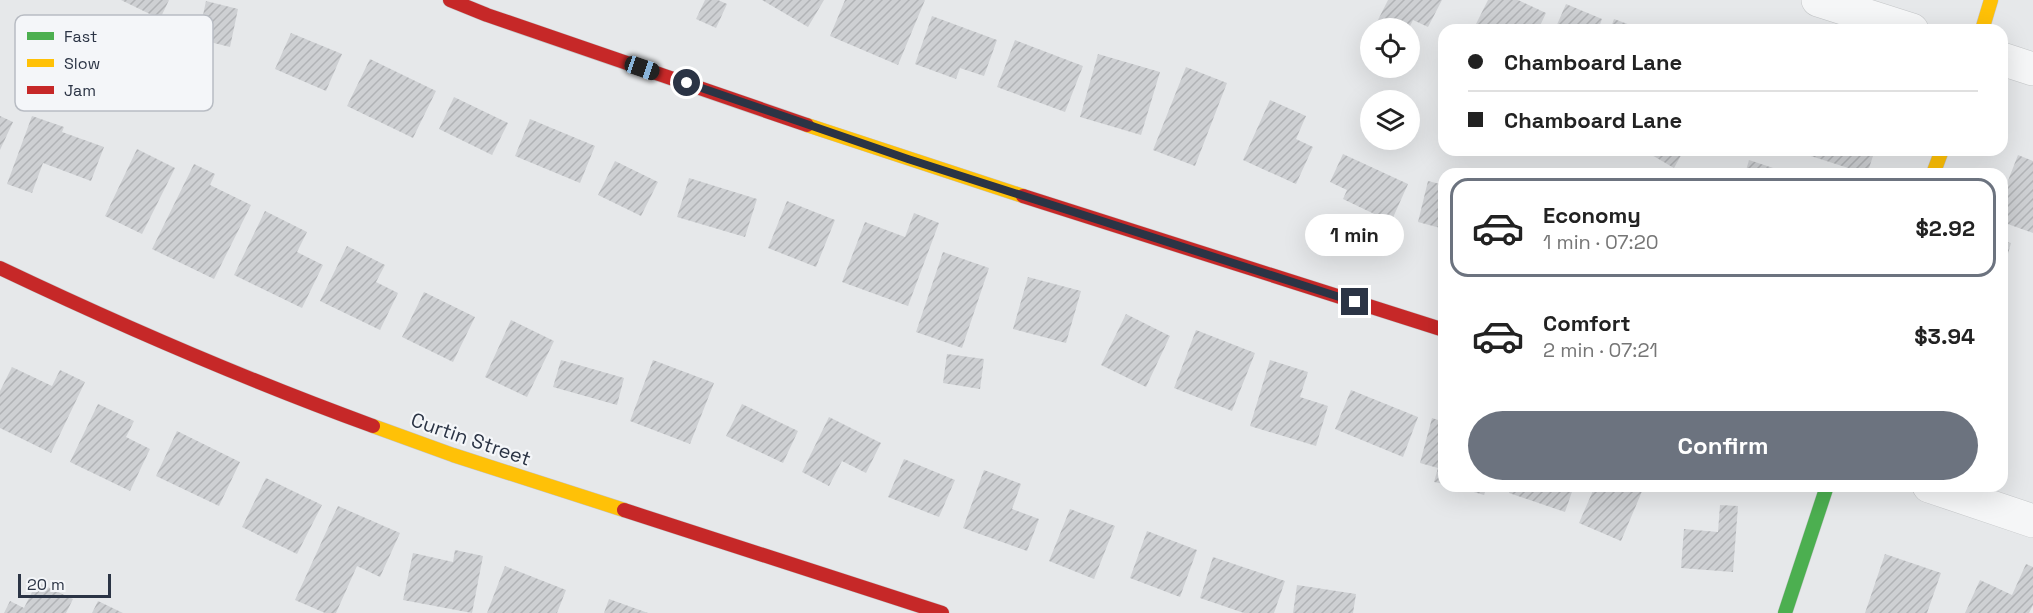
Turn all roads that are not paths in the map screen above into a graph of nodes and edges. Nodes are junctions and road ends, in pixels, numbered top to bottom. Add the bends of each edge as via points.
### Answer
1 (450, 0) edge
2 (1818, 0) edge
3 (1991, 0) edge
4 (1893, 24) edge
5 (1984, 24) edge
6 (2008, 61) edge
7 (2033, 69) edge
8 (0, 268) edge
9 (1438, 328) edge
10 (1825, 492) edge
11 (1947, 492) edge
12 (2033, 521) edge
13 (942, 613) edge
14 (1785, 613) edge

1 - 9 street via 908,159
2 - 4 street
3 - 5 street
6 - 7 street
8 - 13 street, Curtin Street via 307,402 453,455
10 - 14 street
11 - 12 street

